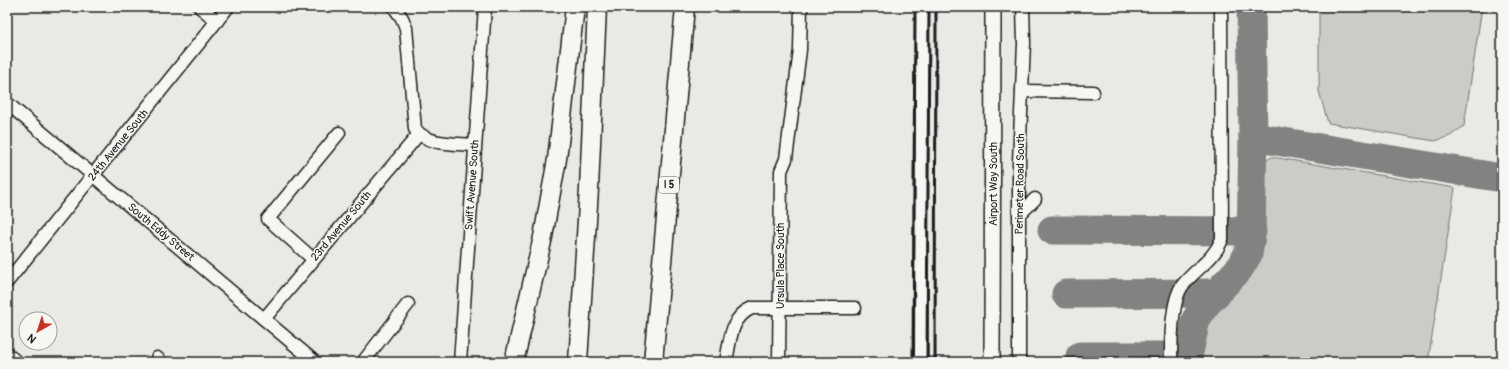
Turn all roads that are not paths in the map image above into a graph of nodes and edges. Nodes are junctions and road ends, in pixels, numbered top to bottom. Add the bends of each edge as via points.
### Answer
1 (200, 7) edge
2 (228, 7) edge
3 (394, 7) edge
4 (485, 7) edge
5 (575, 7) edge
6 (597, 7) edge
7 (685, 7) edge
8 (801, 7) edge
9 (922, 7) edge
10 (993, 7) edge
11 (1023, 7) edge
12 (1221, 7) edge
13 (217, 21) junction
14 (1022, 91) junction
15 (1093, 92) dead end
16 (7, 102) edge
17 (339, 132) dead end
18 (419, 134) junction
19 (475, 145) junction
20 (94, 175) junction
21 (1035, 199) dead end
22 (1020, 214) junction
23 (313, 259) junction
24 (7, 282) edge
25 (408, 304) dead end
26 (780, 308) junction
27 (855, 308) dead end
28 (264, 319) junction
29 (7, 354) edge
30 (17, 362) edge
31 (314, 362) edge
32 (363, 362) edge
33 (460, 362) edge
34 (514, 362) edge
35 (578, 362) edge
36 (653, 362) edge
37 (726, 362) edge
38 (780, 362) edge
39 (920, 362) edge
40 (992, 362) edge
41 (1019, 362) edge
42 (1171, 362) edge

1 - 13 street
2 - 13 street, 24th Avenue South
3 - 18 street via 406,28 414,125
4 - 19 street, Swift Avenue South
5 - 34 highway via 558,159
6 - 35 highway
7 - 36 highway, I 5
8 - 26 street, Ursula Place South via 800,50 786,159 780,171
9 - 39 street
10 - 40 main road, Airport Way South
11 - 14 street, Perimeter Road South
12 - 42 street via 1222,239 1218,250 1184,284 1177,297
13 - 20 street, 24th Avenue South
14 - 15 street
14 - 22 street, Perimeter Road South
16 - 20 street, South Eddy Street
17 - 23 street via 268,220
18 - 19 street via 431,141
18 - 23 street, 23rd Avenue South
19 - 33 street, Swift Avenue South
20 - 24 street, 24th Avenue South
20 - 28 street, South Eddy Street
21 - 22 street
22 - 41 street, Perimeter Road South
23 - 28 street, 23rd Avenue South
25 - 32 street
26 - 27 street
26 - 37 street via 752,308 741,315 733,327
26 - 38 street, Ursula Place South
28 - 31 street, South Eddy Street
29 - 30 street

